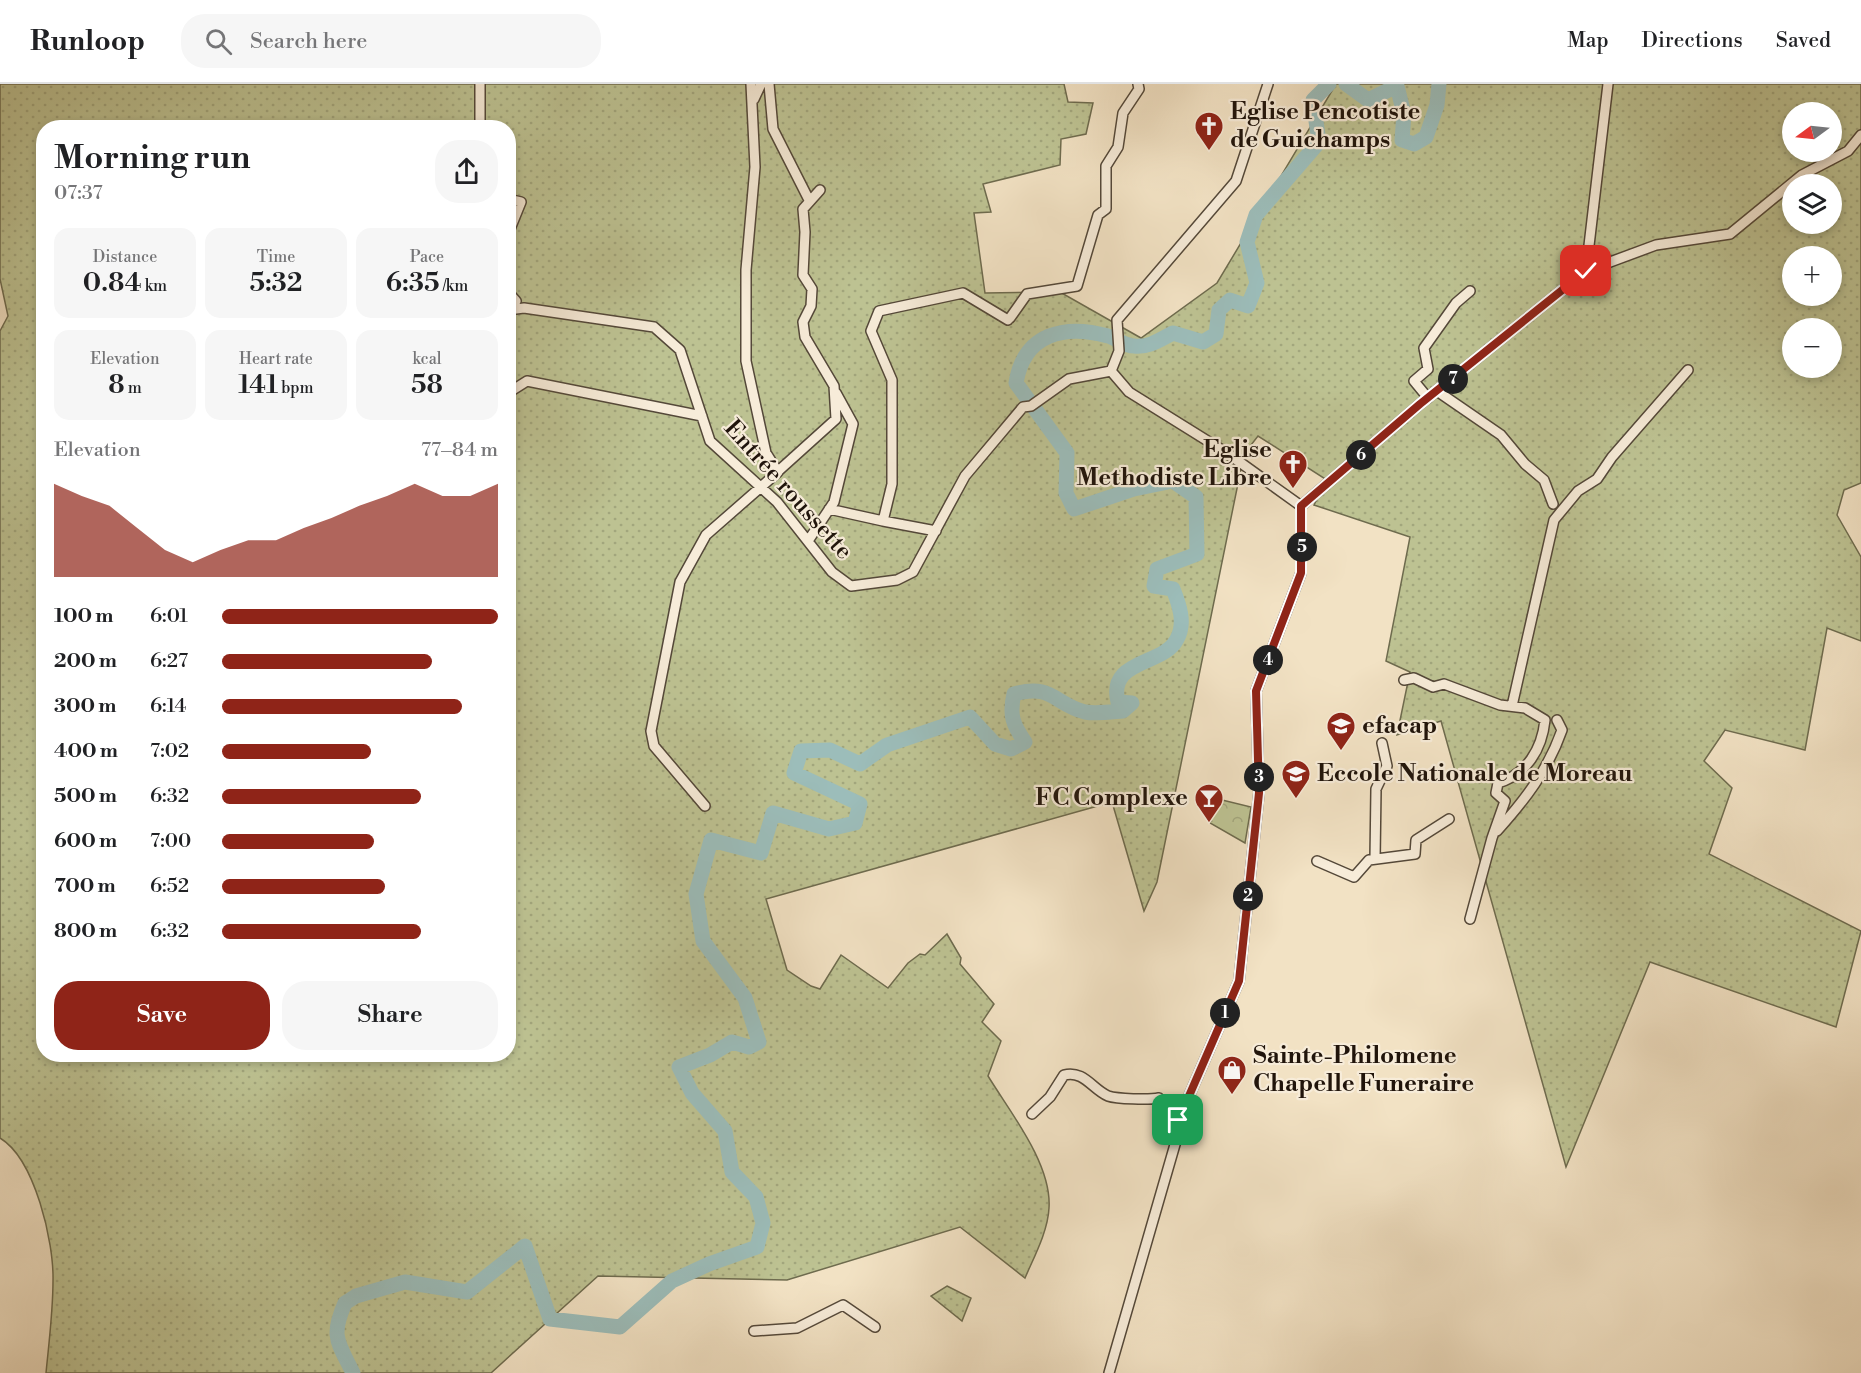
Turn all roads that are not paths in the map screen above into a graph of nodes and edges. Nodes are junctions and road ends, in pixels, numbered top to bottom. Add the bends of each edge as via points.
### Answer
1 (480, 84) edge
2 (751, 84) edge
3 (761, 84) edge
4 (769, 84) edge
5 (1138, 84) edge
6 (1268, 84) edge
7 (1608, 84) edge
8 (754, 99) junction
9 (480, 120) edge
10 (1861, 135) edge
11 (820, 190) dead end
12 (809, 200) junction
13 (516, 201) edge
14 (516, 214) edge
15 (1586, 271) junction
16 (1470, 291) dead end
17 (516, 309) edge
18 (1688, 370) dead end
19 (1111, 371) junction
20 (516, 388) edge
21 (834, 390) junction
22 (1437, 391) junction
23 (1428, 398) junction
24 (702, 416) junction
25 (775, 474) junction
26 (760, 488) junction
27 (1553, 504) dead end
28 (1301, 506) junction
29 (829, 509) junction
30 (882, 521) junction
31 (936, 531) junction
32 (808, 541) junction
33 (1404, 680) dead end
34 (1512, 706) junction
35 (1557, 720) dead end
36 (1382, 743) dead end
37 (705, 806) dead end
38 (1449, 819) dead end
39 (1492, 838) junction
40 (1375, 859) junction
41 (1317, 861) dead end
42 (1470, 919) dead end
43 (1032, 1114) dead end
44 (1183, 1119) junction
45 (874, 1327) dead end
46 (754, 1331) dead end
47 (1109, 1373) edge

1 - 9 street
2 - 8 street
3 - 8 street
4 - 12 street via 773,129
5 - 30 street via 1139,89 1123,113 1118,147 1106,166 1106,209 1094,225 1077,286 1027,294 1009,319 963,293 879,311 871,331 892,380 892,484
6 - 19 street via 1236,181 1117,320 1119,351
7 - 15 street
8 - 25 street via 746,362 766,453 778,472
10 - 15 street via 1848,151 1802,175 1730,234 1656,245
11 - 12 street
12 - 21 street via 803,209 802,275 812,289 811,306 803,322 805,337
13 - 14 street via 521,202
15 - 22 street
16 - 23 street via 1456,303 1424,348 1428,369 1414,381
17 - 24 street, Entrée roussette via 654,327 680,350
18 - 34 street via 1612,457 1597,480 1578,491 1554,520
19 - 28 street via 1129,392 1227,453
19 - 31 street, Entrée roussette via 1069,379 1031,406 1023,407 965,476
20 - 24 street via 527,381
21 - 25 street via 836,419
21 - 29 street via 853,423
22 - 23 street
22 - 27 street via 1501,435 1544,480
23 - 28 street
24 - 26 street, Entrée roussette via 710,441
25 - 26 street
26 - 32 street, Entrée roussette via 777,502
26 - 37 street via 706,535 680,582 655,700 651,731 654,746
28 - 44 street via 1301,573 1256,691 1259,793 1239,981 1189,1096
29 - 30 street
29 - 32 street
30 - 31 street
31 - 32 street, Entrée roussette via 913,572 897,580 851,586 832,572
33 - 34 street via 1414,678 1433,687 1444,684
34 - 39 street via 1525,708 1545,720 1543,736 1521,773 1498,783 1496,793 1505,801
35 - 39 street via 1562,730 1534,789
36 - 40 street via 1387,766 1376,789
38 - 40 street via 1416,840 1415,854
39 - 42 street
40 - 41 street via 1354,877
43 - 44 street via 1050,1097 1064,1075 1072,1073 1107,1095 1159,1098 1174,1119
44 - 47 street
45 - 46 street via 843,1305 797,1328

